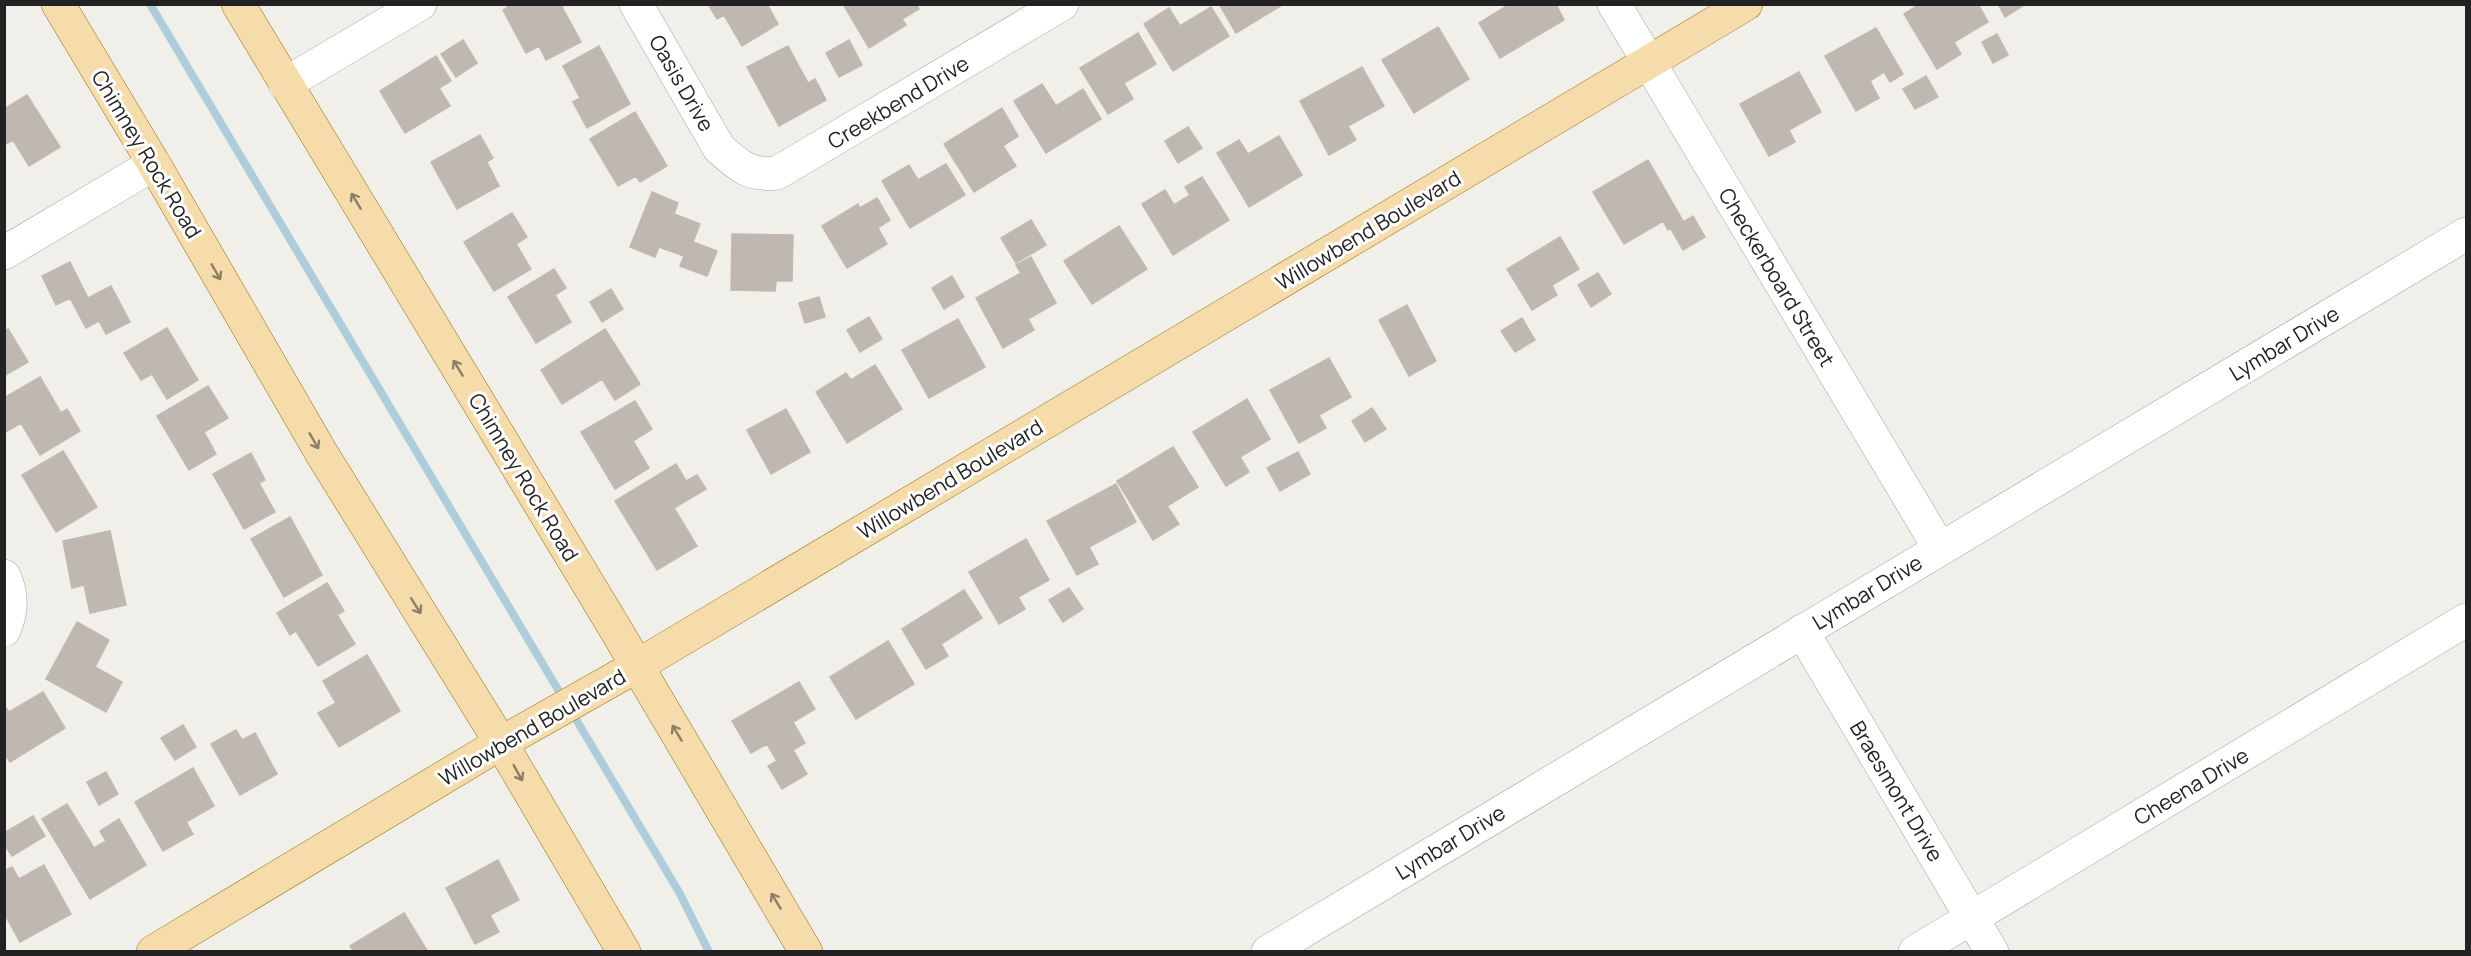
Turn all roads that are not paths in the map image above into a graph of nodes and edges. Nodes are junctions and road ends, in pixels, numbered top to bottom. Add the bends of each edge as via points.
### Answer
1 (58, 4) edge
2 (238, 4) edge
3 (420, 4) edge
4 (636, 4) edge
5 (1062, 4) edge
6 (1614, 4) edge
7 (1746, 4) edge
8 (1649, 62) junction
9 (285, 84) junction
10 (732, 159) joint
11 (154, 164) junction
12 (2466, 234) edge
13 (4, 253) edge
14 (1940, 549) junction
15 (2466, 620) edge
16 (1802, 631) junction
17 (637, 666) junction
18 (501, 743) junction
19 (1972, 917) junction
20 (153, 951) edge
21 (624, 951) edge
22 (806, 951) edge
23 (1268, 951) edge
24 (1915, 951) edge
25 (1992, 951) edge

1 - 11 main road, Chimney Rock Road
2 - 9 main road, Chimney Rock Road
3 - 9 street
4 - 10 street, Oasis Drive via 719,148
5 - 10 street, Creekbend Drive via 777,173 759,175
6 - 8 street, Checkerboard Street
7 - 8 main road, Willowbend Boulevard
8 - 14 street, Checkerboard Street
8 - 17 main road, Willowbend Boulevard
17 -> 9 main road, Chimney Rock Road
11 - 13 street
11 -> 18 main road, Chimney Rock Road via 322,454
12 - 14 street, Lymbar Drive
14 - 16 street, Lymbar Drive
15 - 19 street, Cheena Drive
16 - 19 street, Braesmont Drive
16 - 23 street, Lymbar Drive
17 - 18 main road, Willowbend Boulevard
22 -> 17 main road, Chimney Rock Road
18 - 20 main road, Willowbend Boulevard
18 -> 21 main road, Chimney Rock Road
19 - 24 street, Cheena Drive
19 - 25 street, Braesmont Drive

